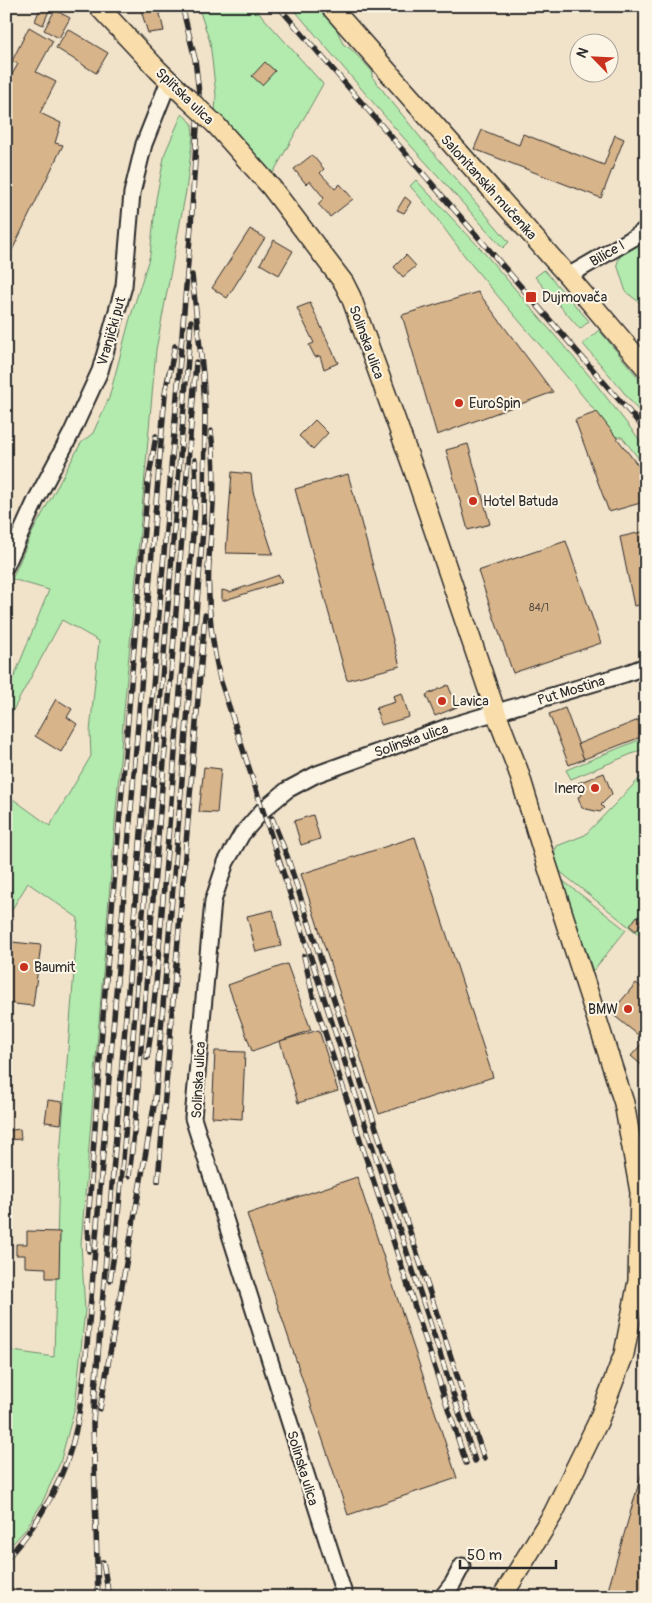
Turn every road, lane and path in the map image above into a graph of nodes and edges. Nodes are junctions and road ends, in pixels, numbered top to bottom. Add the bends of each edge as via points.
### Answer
1 (98, 6) edge
2 (330, 6) edge
3 (169, 81) junction
4 (271, 187) joint
5 (646, 229) edge
6 (568, 276) junction
7 (646, 368) edge
8 (6, 566) edge
9 (646, 666) edge
10 (496, 713) junction
11 (462, 1566) dead end
12 (345, 1597) edge
13 (442, 1597) edge
14 (502, 1597) edge

1 - 3 main road, Splitska ulica
2 - 6 main road, Salonitanskih mučenika
3 - 4 main road, Splitska ulica, bridge via 216,125
3 - 8 street, Vranjički put via 144,144 132,193 124,286 100,371
4 - 10 main road, Solinska ulica via 351,297
5 - 6 street, Bilice I
6 - 7 main road, Salonitanskih mučenika
9 - 10 street, Put Mostina
10 - 12 street, Solinska ulica via 334,767 287,790 242,834 226,862 212,901 193,1118
10 - 14 main road, Solinska ulica via 518,770 624,1103 640,1192 638,1281 624,1354 598,1422 553,1514
11 - 13 street

